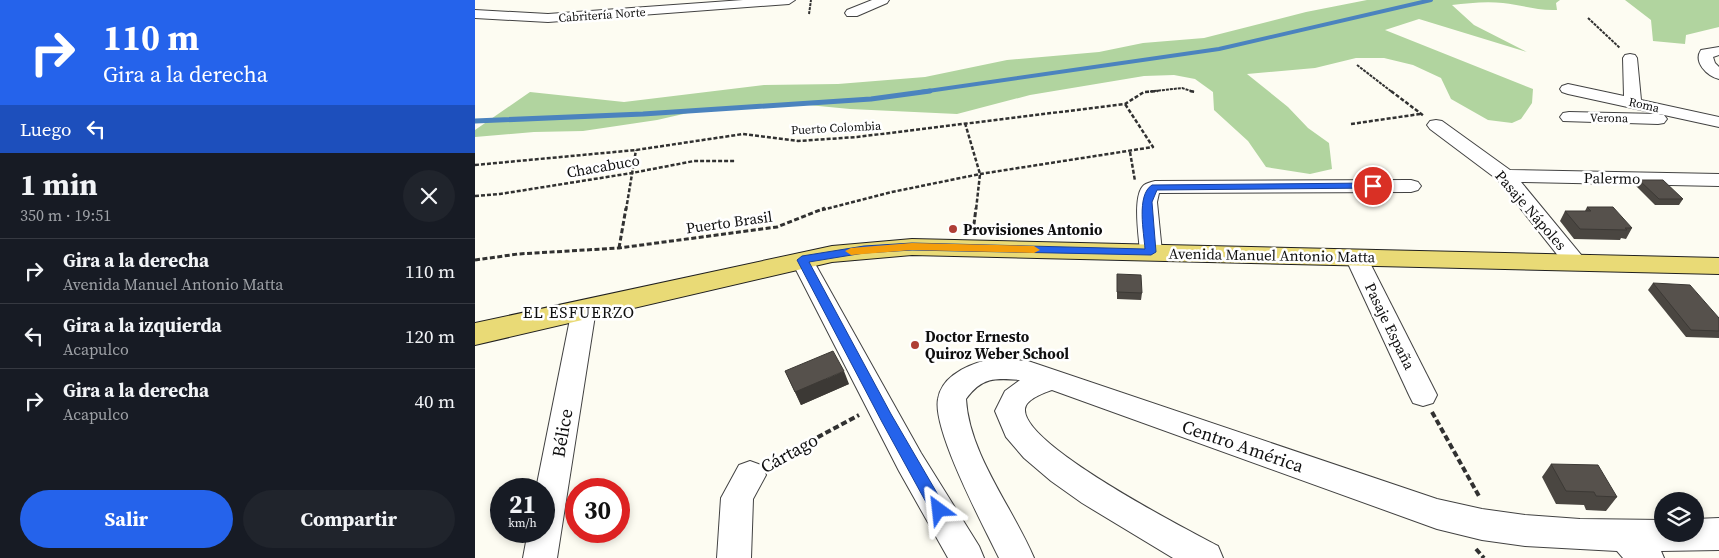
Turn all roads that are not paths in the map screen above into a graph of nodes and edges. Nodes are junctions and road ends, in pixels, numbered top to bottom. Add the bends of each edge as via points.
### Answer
1 (789, 0) edge
2 (883, 0) edge
3 (852, 13) dead end
4 (475, 14) edge
5 (1719, 51) edge
6 (1630, 58) road end
7 (1719, 74) edge
8 (1568, 89) dead end
9 (1633, 102) junction
10 (1569, 117) dead end
11 (1714, 121) edge
12 (1436, 125) road end
13 (1505, 176) junction
14 (1719, 180) edge
15 (1411, 186) dead end
16 (1151, 252) junction
17 (1356, 257) junction
18 (802, 260) junction
19 (1575, 262) junction
20 (1719, 266) edge
21 (584, 309) junction
22 (475, 334) edge
23 (1053, 378) junction
24 (1423, 395) road end
25 (750, 475) road end
26 (1719, 534) edge
27 (1636, 547) edge
28 (540, 558) edge
29 (735, 558) edge
30 (967, 558) edge
31 (1017, 558) edge
32 (1206, 558) edge

1 - 4 street, Cabritería Norte via 617,15 548,18
2 - 3 street
5 - 7 street via 1705,53 1708,67
6 - 9 street
8 - 9 street, Roma
9 - 11 street, Roma
10 - 11 street, Verona
12 - 13 street, Pasaje Nápoles
13 - 14 street, Palermo
13 - 19 street, Pasaje Nápoles
15 - 16 street via 1164,186 1151,190 1147,202
16 - 17 main road, Avenida Manuel Antonio Matta
16 - 18 main road, Avenida Manuel Antonio Matta via 912,247 864,250
17 - 19 main road, Avenida Manuel Antonio Matta
17 - 24 street, Pasaje España
18 - 21 main road, Avenida Manuel Antonio Matta
18 - 30 street
19 - 20 main road, Avenida Manuel Antonio Matta
21 - 22 main road, Avenida Manuel Antonio Matta
21 - 28 street, Bélice
23 - 27 street, Centro América via 1437,514 1496,527
23 - 31 street, Centro América via 1009,368 980,370 963,381 952,398 953,419 959,434
23 - 32 street via 1014,398 1010,412 1022,436 1091,493
25 - 29 street, Cártago via 737,498
26 - 27 street, Centro América

